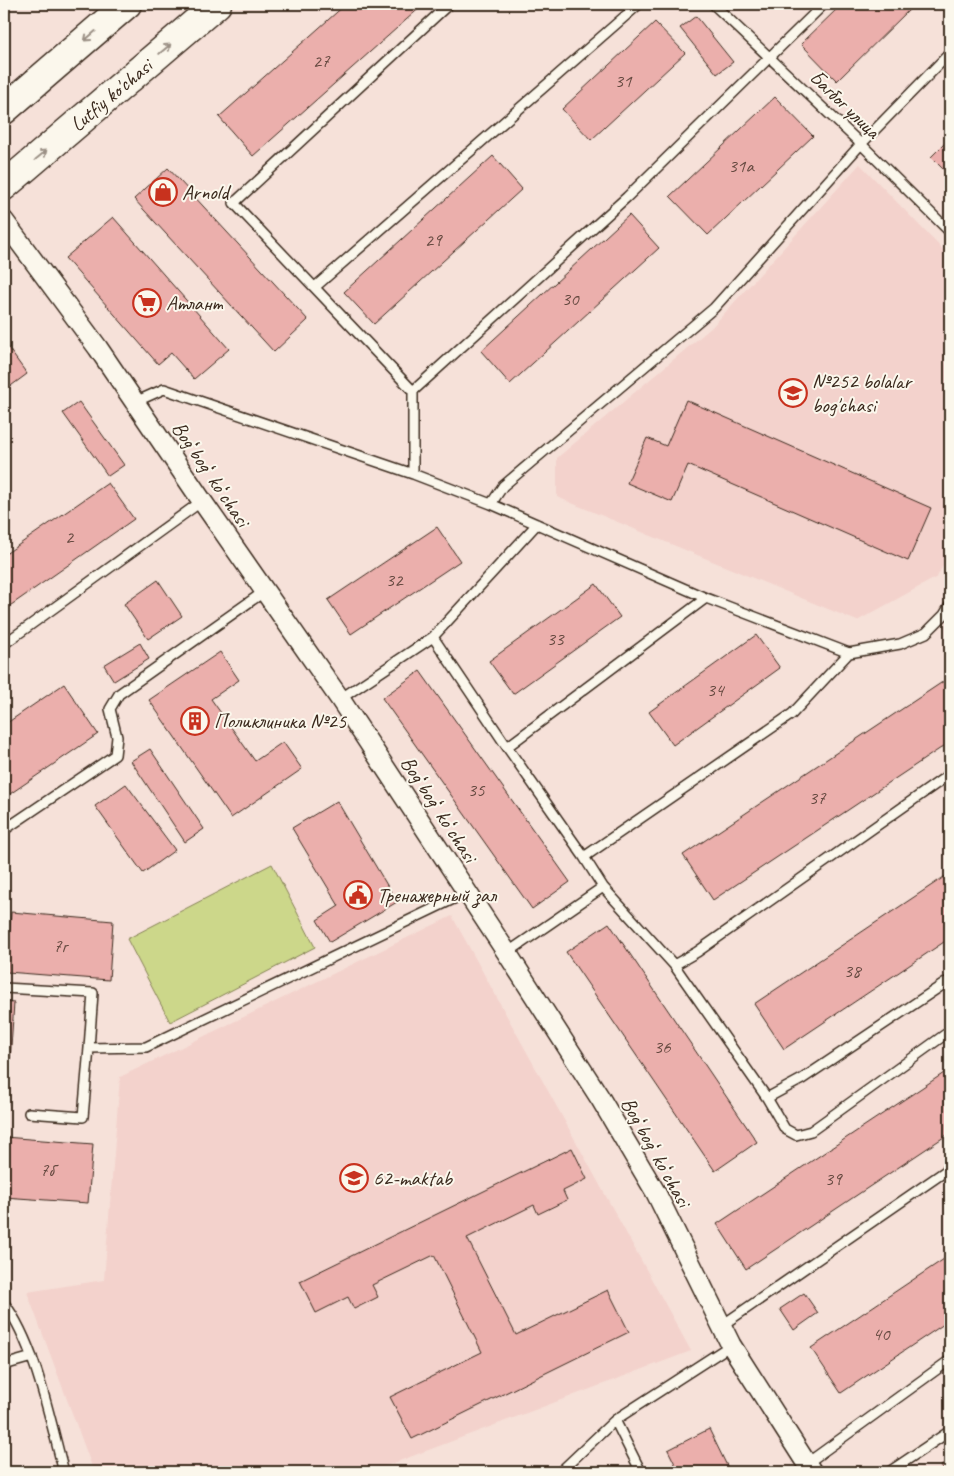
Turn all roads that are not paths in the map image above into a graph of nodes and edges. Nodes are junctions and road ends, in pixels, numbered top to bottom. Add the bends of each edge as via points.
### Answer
1 (127, 4) edge
2 (217, 4) edge
3 (449, 4) edge
4 (639, 4) edge
5 (824, 4) edge
6 (717, 5) edge
7 (950, 53) edge
8 (770, 58) junction
9 (4, 110) edge
10 (861, 144) junction
11 (4, 186) edge
12 (4, 221) edge
13 (950, 232) edge
14 (315, 287) junction
15 (413, 391) junction
16 (135, 402) junction
17 (413, 474) junction
18 (202, 502) junction
19 (491, 504) junction
20 (537, 524) junction
21 (265, 592) junction
22 (706, 598) junction
23 (950, 605) edge
24 (433, 637) junction
25 (4, 644) edge
26 (849, 653) junction
27 (340, 699) junction
28 (507, 747) junction
29 (950, 774) edge
30 (4, 830) edge
31 (584, 857) junction
32 (602, 887) junction
33 (468, 892) junction
34 (507, 953) junction
35 (674, 965) junction
36 (950, 980) edge
37 (4, 988) edge
38 (950, 1031) edge
39 (89, 1048) junction
40 (767, 1098) junction
41 (29, 1113) dead end
42 (950, 1168) edge
43 (4, 1303) edge
44 (721, 1326) junction
45 (731, 1345) junction
46 (32, 1357) junction
47 (950, 1360) edge
48 (4, 1366) edge
49 (615, 1420) junction
50 (950, 1431) edge
51 (809, 1468) edge
52 (64, 1472) edge
53 (560, 1472) edge
54 (641, 1472) edge
55 (889, 1472) edge

1 -> 9 main road
11 -> 2 main road, Lutfiy ko'chasi
3 - 14 lane via 234,203
4 - 14 lane
5 - 8 lane
6 - 8 lane, Багбог улица
7 - 10 lane
8 - 10 lane, Багбог улица
8 - 15 lane via 627,196
10 - 13 lane, Багбог улица
10 - 19 lane via 714,308 503,486
12 - 16 street, Bogʻbogʻ koʻchasi
14 - 15 lane
15 - 17 lane
16 - 17 lane via 164,389
16 - 18 street, Bogʻbogʻ koʻchasi
17 - 19 lane
18 - 21 street, Bogʻbogʻ koʻchasi
18 - 25 lane
19 - 20 lane
20 - 22 lane
20 - 24 lane
21 - 27 street, Bogʻbogʻ koʻchasi
21 - 30 lane via 119,694 110,709 117,738 115,755
22 - 26 lane
22 - 28 lane
23 - 26 lane via 926,633 900,644
24 - 27 lane
24 - 28 lane
26 - 31 lane via 792,714
27 - 33 street, Bogʻbogʻ koʻchasi
28 - 31 lane
29 - 35 lane
31 - 32 lane
32 - 34 lane
32 - 35 lane
33 - 34 street, Bogʻbogʻ koʻchasi
33 - 39 lane via 146,1046
34 - 44 street, Bogʻbogʻ koʻchasi via 600,1098 656,1194
35 - 40 lane
36 - 40 lane via 802,1079
37 - 39 lane via 93,992
38 - 40 lane via 811,1131 796,1135 785,1129
39 - 41 lane via 83,1117
42 - 44 lane
43 - 46 lane
44 - 45 street, Bogʻbogʻ koʻchasi
45 - 49 lane
45 - 51 street, Bogʻbogʻ koʻchasi
46 - 48 lane
46 - 52 lane
47 - 51 lane
49 - 53 lane
49 - 54 lane
50 - 55 lane

